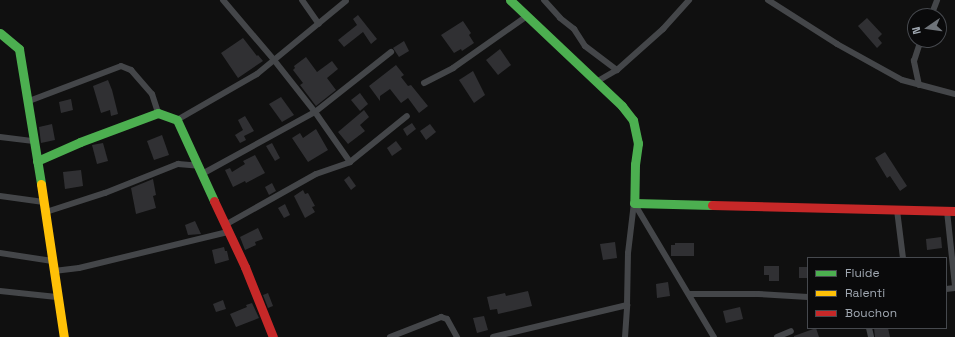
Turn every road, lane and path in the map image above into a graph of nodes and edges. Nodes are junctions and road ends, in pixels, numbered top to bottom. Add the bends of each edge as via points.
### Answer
1 (223, 0) edge
2 (302, 0) edge
3 (510, 0) edge
4 (544, 0) edge
5 (689, 0) edge
6 (768, 0) edge
7 (346, 1) dead end
8 (527, 16) junction
9 (319, 24) junction
10 (0, 33) edge
11 (919, 48) edge
12 (391, 52) dead end
13 (274, 60) junction
14 (617, 70) junction
15 (596, 82) junction
16 (424, 83) dead end
17 (919, 85) junction
18 (955, 94) edge
19 (30, 101) junction
20 (315, 112) junction
21 (158, 113) junction
22 (407, 116) dead end
23 (177, 120) junction
24 (0, 137) edge
25 (34, 141) junction
26 (37, 161) junction
27 (350, 162) junction
28 (200, 170) junction
29 (0, 196) edge
30 (44, 202) junction
31 (634, 203) junction
32 (897, 210) junction
33 (951, 211) edge
34 (46, 212) junction
35 (226, 229) junction
36 (0, 253) edge
37 (904, 257) edge
38 (52, 261) junction
39 (54, 271) junction
40 (955, 287) edge
41 (0, 291) edge
42 (689, 294) junction
43 (57, 297) junction
44 (807, 297) edge
45 (627, 305) junction
46 (791, 331) dead end
47 (64, 337) edge
48 (273, 337) edge
49 (390, 337) edge
50 (456, 337) edge
51 (493, 337) edge
52 (625, 337) edge
53 (714, 337) edge
54 (777, 337) edge

1 - 13 street
2 - 9 street
3 - 8 street
4 - 14 street via 574,29 585,46
5 - 14 street via 663,29
6 - 17 street via 837,44 902,80
7 - 9 street
8 - 15 street
8 - 16 street via 459,64
9 - 13 street
10 - 19 street via 19,50
11 - 17 street via 914,61
12 - 20 street
13 - 20 street
13 - 23 street via 257,74
14 - 15 street
15 - 31 street via 633,120 638,143
17 - 18 street
19 - 21 street via 121,66 131,70 152,94
19 - 25 street
20 - 27 street
20 - 28 street
21 - 23 street
21 - 26 street
22 - 27 street
23 - 28 street
24 - 25 street
25 - 26 street
26 - 30 street
27 - 35 street via 316,174
28 - 34 street via 178,164 106,193
28 - 35 street
29 - 30 street
30 - 34 street
31 - 32 street
31 - 42 street
31 - 45 street via 628,253
32 - 33 street
32 - 37 street
33 - 40 street
34 - 38 street
35 - 39 street via 79,268
35 - 48 street via 245,267
36 - 38 street
38 - 39 street
39 - 43 street
41 - 43 street
42 - 44 street
42 - 53 street
43 - 47 street
45 - 51 street
45 - 52 street
46 - 54 street
49 - 50 street via 440,317 447,319

